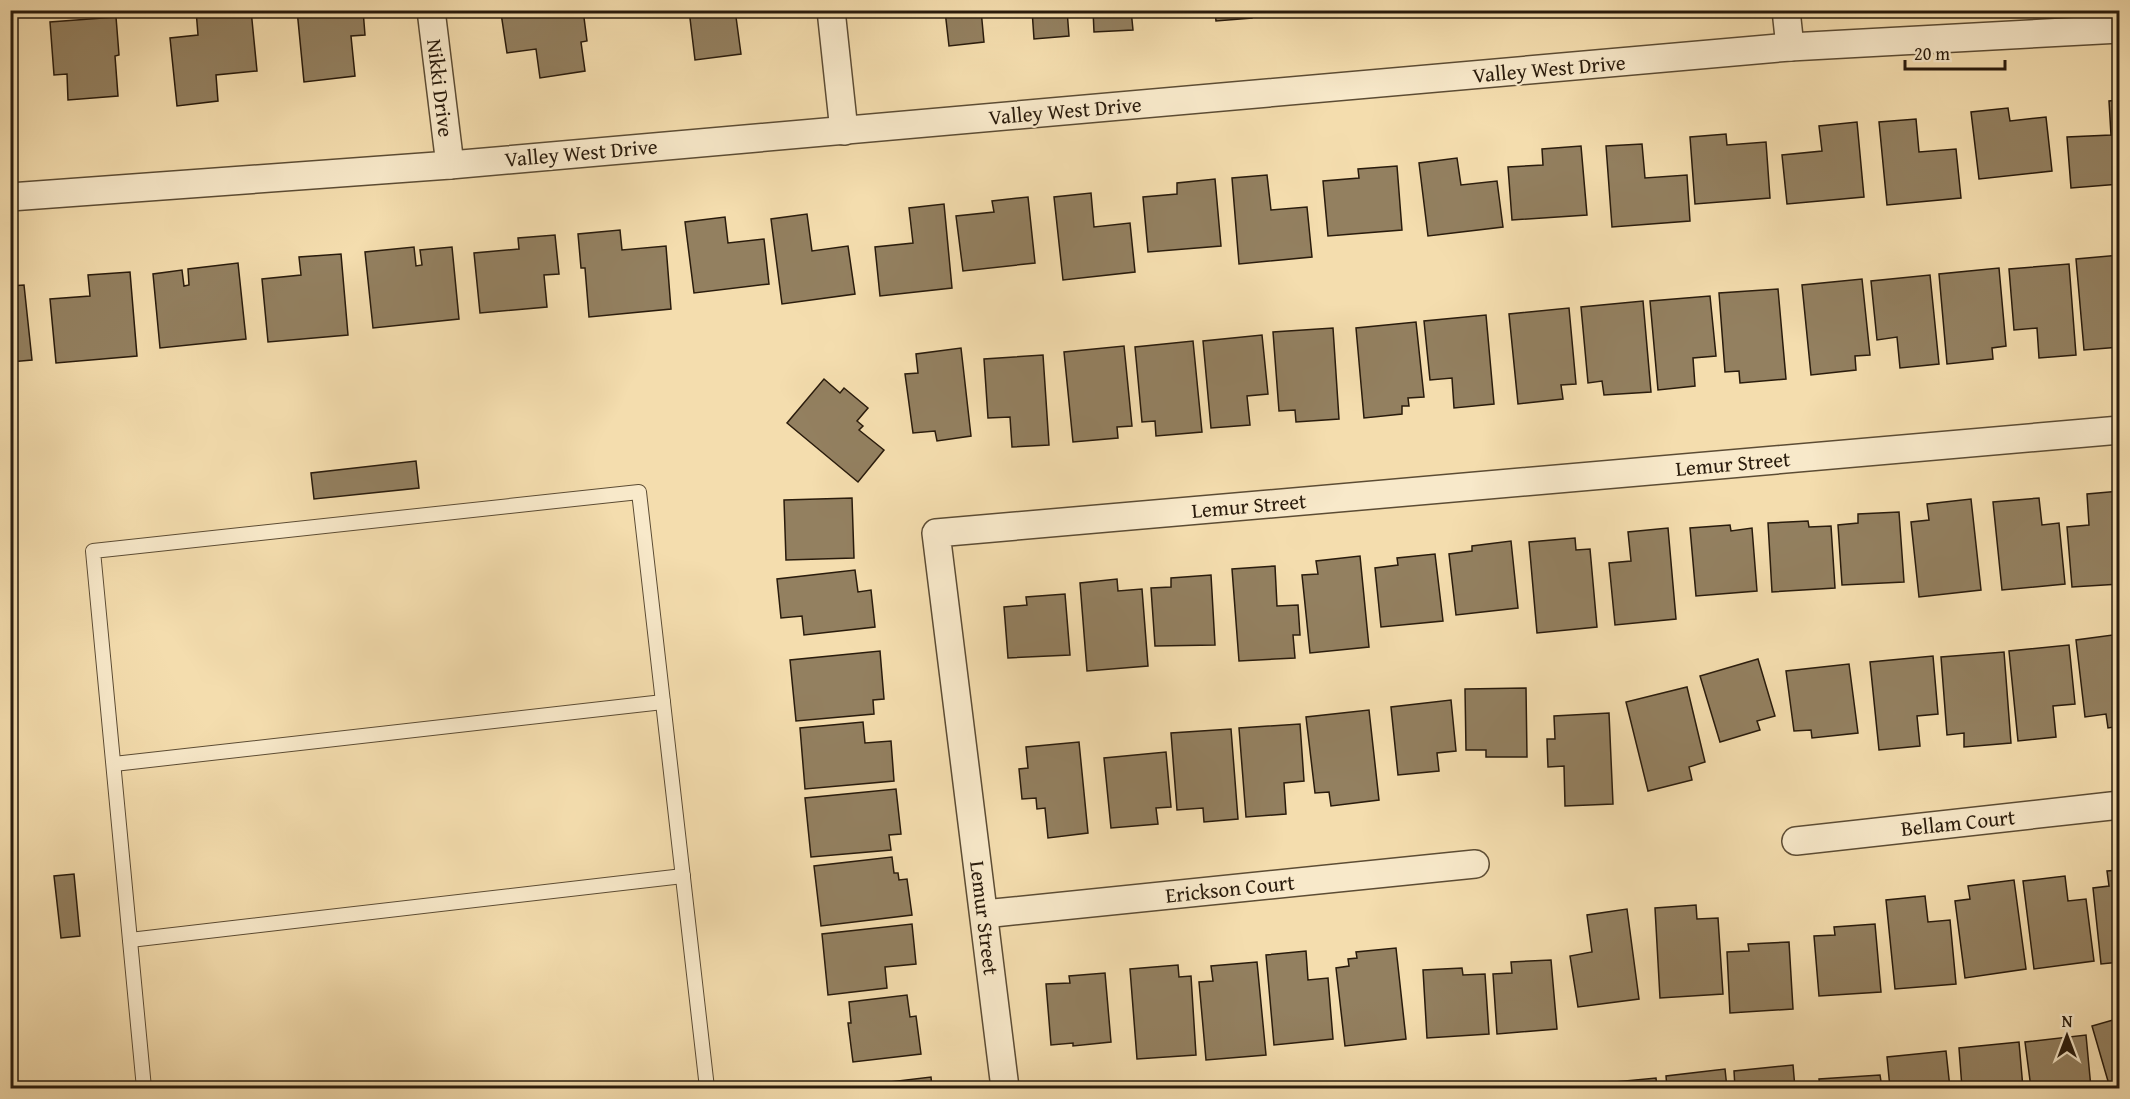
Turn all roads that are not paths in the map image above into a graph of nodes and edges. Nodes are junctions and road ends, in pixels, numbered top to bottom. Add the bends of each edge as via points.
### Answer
1 (431, 10) edge
2 (831, 10) edge
3 (1786, 10) edge
4 (2120, 29) edge
5 (1790, 48) junction
6 (844, 131) junction
7 (450, 165) junction
8 (10, 197) edge
9 (2120, 430) edge
10 (663, 702) junction
11 (114, 764) junction
12 (2120, 805) edge
13 (1796, 841) dead end
14 (1475, 864) dead end
15 (683, 876) junction
16 (984, 914) junction
17 (130, 940) junction
18 (144, 1089) edge
19 (707, 1089) edge
20 (1005, 1089) edge

1 - 7 street, Nikki Drive
2 - 6 street
3 - 5 street
4 - 5 street, Valley West Drive
5 - 6 street, Valley West Drive
6 - 7 street, Valley West Drive
7 - 8 street, Valley West Drive
9 - 16 street, Lemur Street via 936,533
10 - 11 lane
10 - 11 lane via 639,492 105,549 93,551
10 - 15 lane
11 - 17 lane
12 - 13 street, Bellam Court
14 - 16 street, Erickson Court
15 - 17 lane
15 - 19 lane
16 - 20 street, Lemur Street
17 - 18 lane

